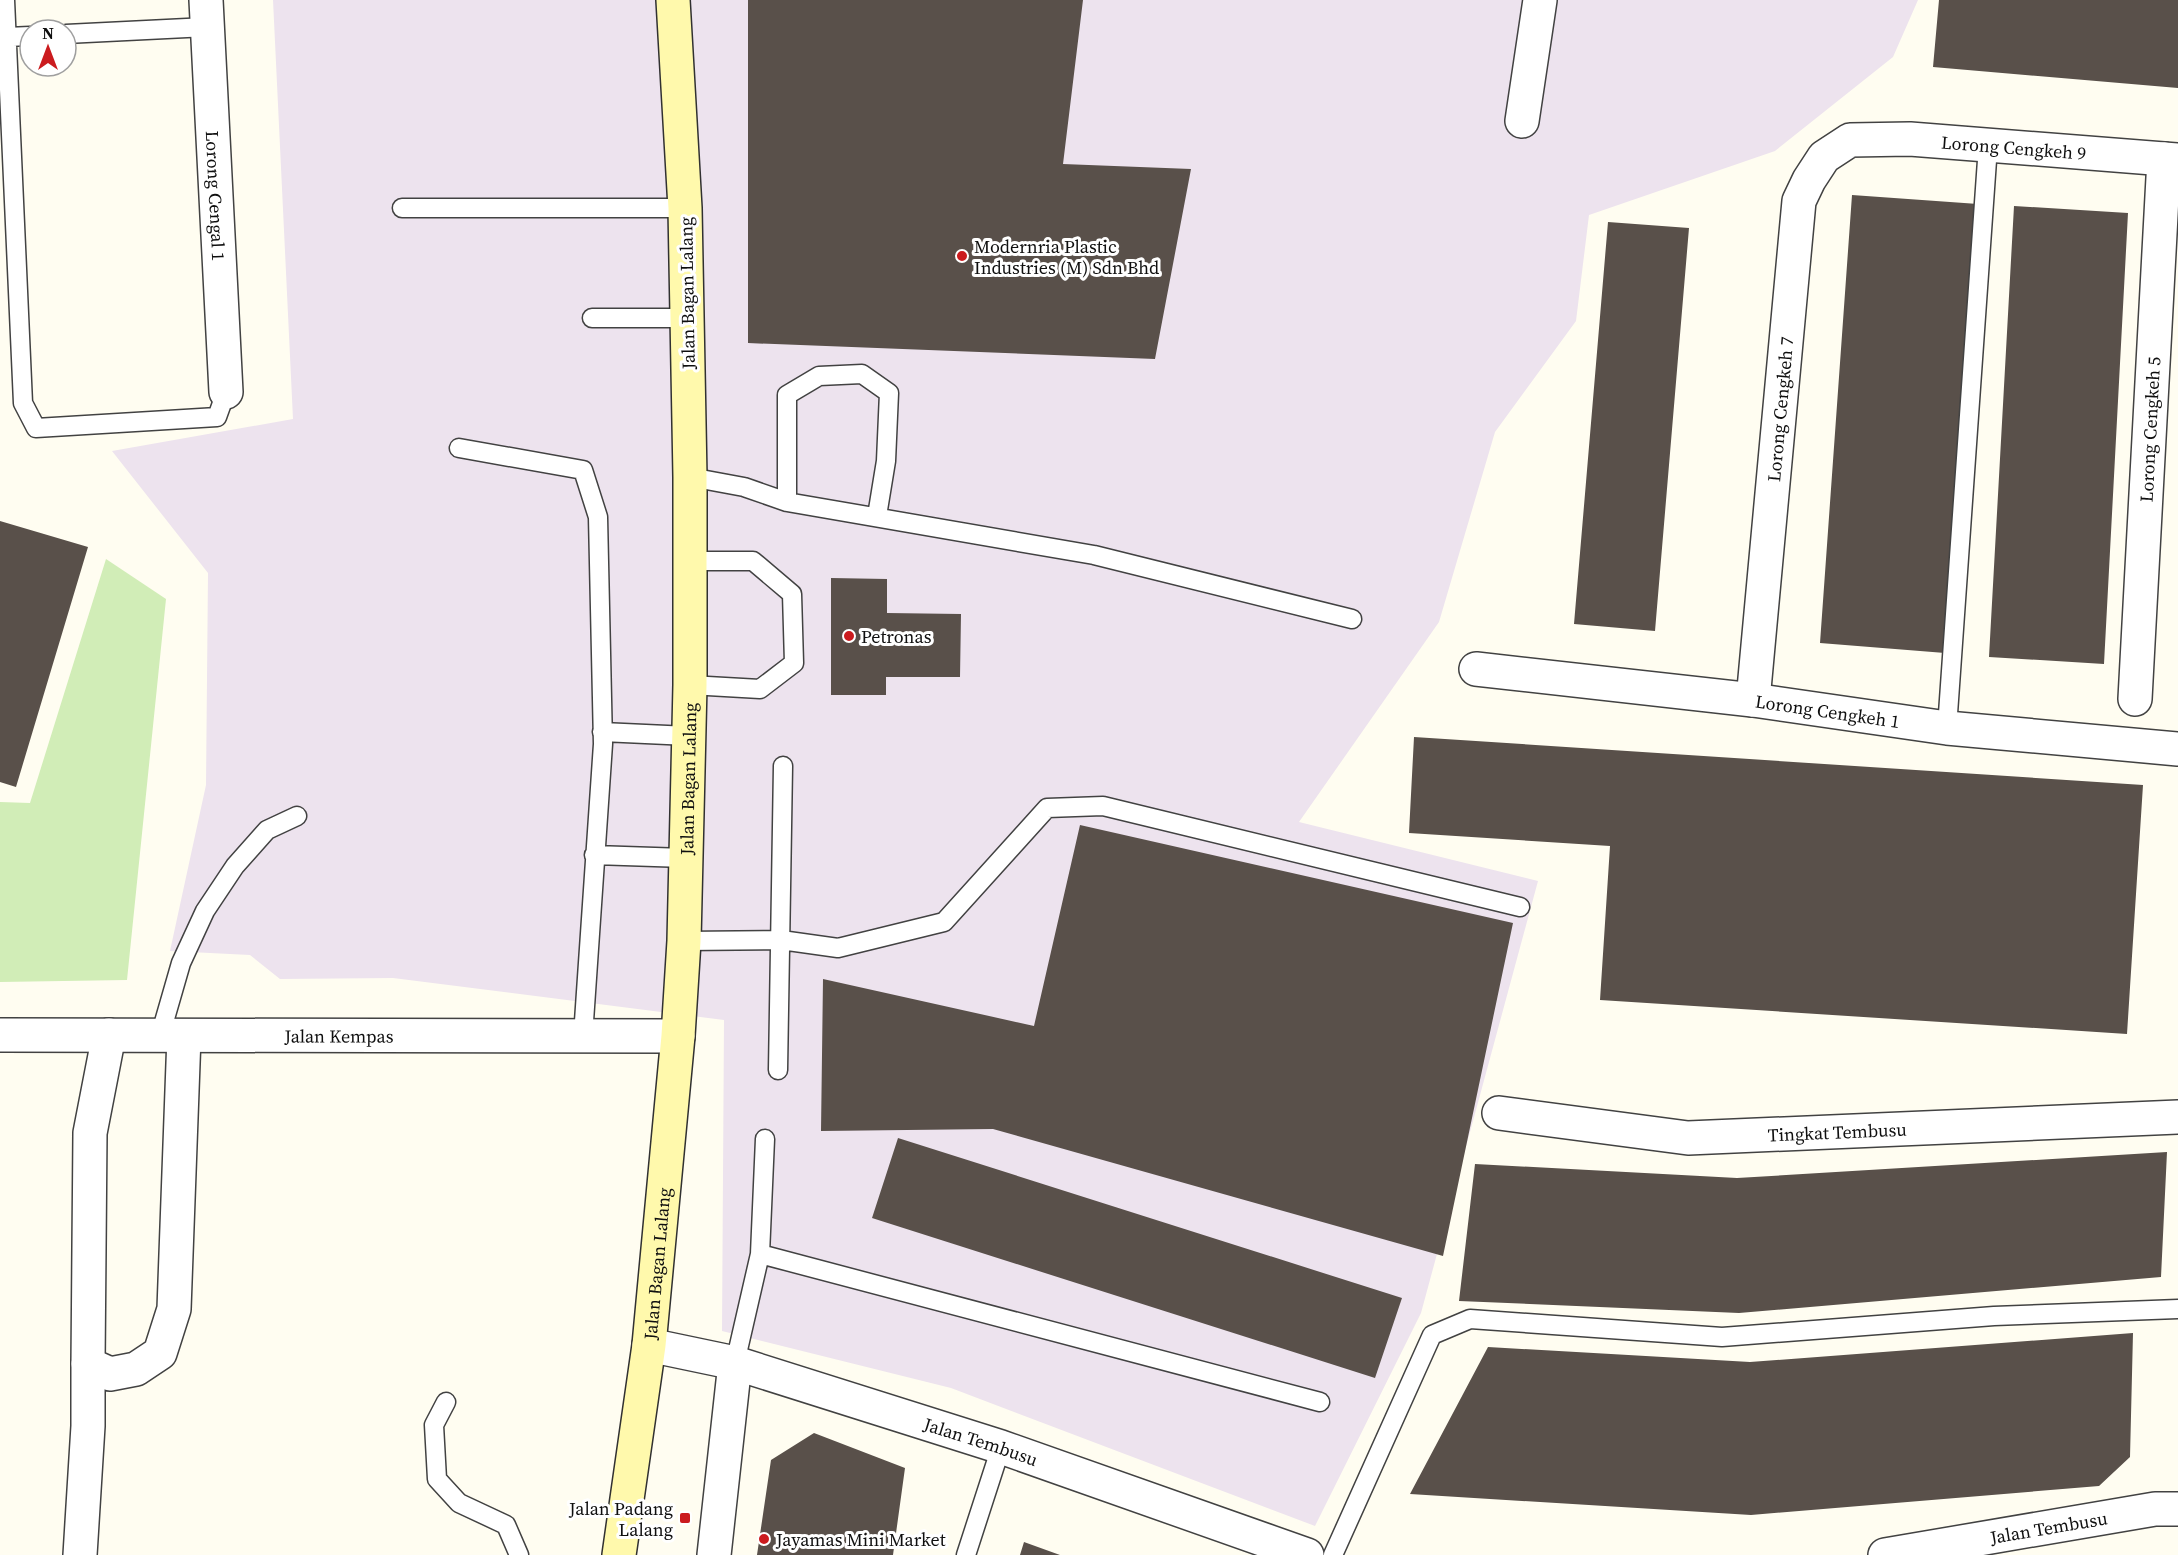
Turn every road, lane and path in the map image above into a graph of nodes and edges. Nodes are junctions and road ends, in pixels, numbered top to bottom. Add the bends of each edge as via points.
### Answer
1 (5, 0) edge
2 (673, 0) edge
3 (1540, 0) edge
4 (206, 13) edge
5 (78, 32) edge
6 (18, 37) edge
7 (7, 38) junction
8 (1522, 121) dead end
9 (1850, 140) joint
10 (1988, 146) junction
11 (5, 148) edge
12 (2171, 159) edge
13 (402, 208) dead end
14 (686, 208) junction
15 (592, 318) dead end
16 (688, 318) junction
17 (226, 392) joint
18 (459, 448) dead end
19 (690, 477) junction
20 (787, 502) junction
21 (877, 516) junction
22 (690, 561) junction
23 (1352, 619) dead end
24 (1476, 669) dead end
25 (690, 685) junction
26 (2136, 699) dead end
27 (1753, 700) junction
28 (1947, 728) junction
29 (602, 732) junction
30 (689, 736) junction
31 (2178, 749) edge
32 (783, 766) dead end
33 (297, 816) dead end
34 (594, 855) junction
35 (685, 858) junction
36 (1520, 907) dead end
37 (781, 940) junction
38 (684, 941) junction
39 (0, 1035) edge
40 (109, 1035) junction
41 (172, 1036) junction
42 (583, 1036) junction
43 (678, 1036) junction
44 (778, 1070) dead end
45 (1499, 1113) dead end
46 (2178, 1117) edge
47 (765, 1139) dead end
48 (760, 1254) junction
49 (2178, 1309) edge
50 (649, 1345) junction
51 (735, 1363) junction
52 (88, 1364) junction
53 (446, 1402) dead end
54 (1320, 1402) dead end
55 (1001, 1447) junction
56 (2178, 1509) edge
57 (1967, 1548) edge
58 (80, 1555) edge
59 (519, 1555) edge
60 (619, 1555) edge
61 (714, 1555) edge
62 (966, 1555) edge
63 (1308, 1555) edge
64 (1333, 1555) edge
65 (1885, 1555) edge

1 - 7 lane
2 - 14 main road, Jalan Bagan Lalang
3 - 8 street
4 - 5 lane
4 - 17 street, Lorong Cengal 1
6 - 7 lane
7 - 11 lane
9 - 10 street, Lorong Cengkeh 9 via 1910,139
9 - 27 street, Lorong Cengkeh 7 via 1824,157 1799,201
10 - 12 street, Lorong Cengkeh 9
10 - 28 lane
11 - 17 lane via 23,403 36,428 217,417
12 - 26 street, Lorong Cengkeh 5
13 - 14 lane
14 - 16 main road, Jalan Bagan Lalang
15 - 16 lane
16 - 19 main road, Jalan Bagan Lalang
18 - 29 lane via 583,470 598,517
19 - 20 lane via 744,487
19 - 22 main road, Jalan Bagan Lalang
20 - 21 lane
20 - 21 lane via 787,396 819,376 862,374 889,393 886,461
21 - 23 lane via 1094,555
22 - 25 main road, Jalan Bagan Lalang
22 - 25 lane via 753,561 792,594 794,663 760,689
24 - 27 street, Lorong Cengkeh 1
25 - 30 main road, Jalan Bagan Lalang
27 - 28 street, Lorong Cengkeh 1
28 - 31 street, Lorong Cengkeh 1
29 - 30 lane
29 - 34 lane
30 - 35 main road, Jalan Bagan Lalang
32 - 37 lane
33 - 41 lane via 267,831 235,866 205,911 181,963
34 - 35 lane
34 - 42 lane
35 - 38 main road, Jalan Bagan Lalang
36 - 37 lane via 1103,806 1047,808 945,922 838,948
37 - 38 lane
37 - 44 lane
38 - 43 main road, Jalan Bagan Lalang
39 - 40 street, Jalan Kempas
40 - 41 street, Jalan Kempas
40 - 52 street via 90,1133
41 - 42 street, Jalan Kempas
41 - 52 street via 174,1309 160,1353 136,1369 110,1374
42 - 43 street, Jalan Kempas
43 - 50 main road, Jalan Bagan Lalang
45 - 46 street, Tingkat Tembusu via 1688,1138
47 - 48 lane
48 - 51 lane
48 - 54 lane
49 - 64 lane via 1994,1316 1722,1337 1470,1319 1432,1335
50 - 51 street, Jalan Tembusu
50 - 60 main road, Jalan Bagan Lalang
51 - 55 street, Jalan Tembusu
51 - 61 street
52 - 58 street
53 - 59 lane via 434,1425 437,1479 459,1503 506,1525
55 - 62 lane
55 - 63 street, Jalan Tembusu
56 - 57 street, Jalan Tembusu via 2155,1509
57 - 65 street, Jalan Tembusu

